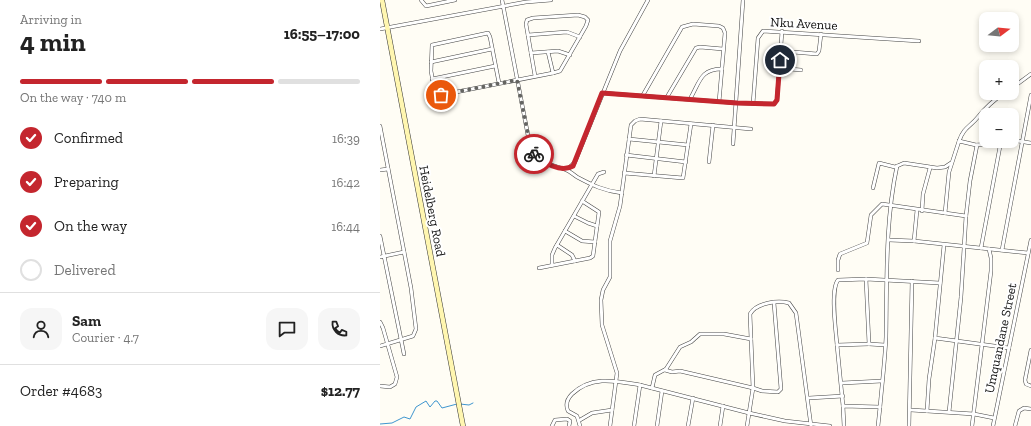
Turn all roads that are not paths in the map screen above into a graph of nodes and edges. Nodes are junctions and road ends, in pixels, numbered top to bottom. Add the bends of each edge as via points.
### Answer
1 (382, 0) edge
2 (421, 0) edge
3 (455, 0) edge
4 (502, 0) edge
5 (551, 0) edge
6 (648, 0) edge
7 (743, 0) edge
8 (503, 6) junction
9 (387, 28) junction
10 (380, 29) edge
11 (782, 31) junction
12 (821, 34) junction
13 (528, 35) junction
14 (580, 37) junction
15 (919, 41) dead end
16 (492, 49) junction
17 (723, 49) junction
18 (781, 51) junction
19 (548, 52) junction
20 (531, 53) junction
21 (570, 54) junction
22 (431, 62) junction
23 (495, 66) junction
24 (779, 68) junction
25 (722, 69) junction
26 (801, 70) dead end
27 (553, 73) junction
28 (1031, 74) edge
29 (536, 76) junction
30 (432, 79) junction
31 (517, 80) junction
32 (499, 83) junction
33 (1019, 83) edge
34 (602, 93) junction
35 (643, 95) junction
36 (1031, 95) edge
37 (667, 98) junction
38 (690, 99) junction
39 (995, 100) edge
40 (719, 102) junction
41 (737, 103) junction
42 (753, 104) junction
43 (661, 121) junction
44 (691, 124) junction
45 (713, 125) junction
46 (380, 126) edge
47 (734, 126) junction
48 (751, 128) dead end
49 (629, 139) junction
50 (959, 141) junction
51 (1021, 141) junction
52 (658, 142) junction
53 (1031, 143) edge
54 (733, 144) dead end
55 (688, 145) junction
56 (977, 145) joint
57 (999, 148) edge
58 (626, 155) junction
59 (656, 159) junction
60 (686, 162) junction
61 (709, 162) dead end
62 (951, 162) junction
63 (897, 166) junction
64 (388, 168) junction
65 (930, 168) junction
66 (564, 169) junction
67 (380, 170) edge
68 (604, 172) dead end
69 (624, 173) junction
70 (654, 176) junction
71 (592, 185) junction
72 (873, 188) dead end
73 (622, 192) junction
74 (582, 201) junction
75 (892, 204) junction
76 (917, 210) junction
77 (922, 211) junction
78 (945, 213) junction
79 (574, 216) junction
80 (966, 216) junction
81 (597, 226) junction
82 (565, 231) junction
83 (380, 236) edge
84 (889, 240) junction
85 (1031, 240) edge
86 (914, 241) junction
87 (595, 242) junction
88 (557, 245) junction
89 (944, 245) junction
90 (965, 246) junction
91 (981, 248) junction
92 (989, 249) junction
93 (1002, 250) junction
94 (404, 252) junction
95 (1028, 253) junction
96 (382, 257) edge
97 (575, 261) junction
98 (552, 265) junction
99 (539, 268) dead end
100 (838, 270) dead end
101 (866, 279) junction
102 (887, 279) junction
103 (912, 281) junction
104 (940, 283) junction
105 (774, 303) junction
106 (380, 322) edge
107 (935, 338) junction
108 (751, 339) junction
109 (400, 340) junction
110 (957, 341) junction
111 (387, 344) junction
112 (869, 344) junction
113 (981, 344) junction
114 (837, 345) junction
115 (885, 345) junction
116 (380, 346) edge
117 (1009, 348) junction
118 (1031, 350) edge
119 (404, 354) dead end
120 (665, 370) junction
121 (617, 381) junction
122 (882, 381) junction
123 (842, 383) junction
124 (640, 385) junction
125 (380, 386) edge
126 (1031, 386) edge
127 (652, 388) junction
128 (753, 388) junction
129 (662, 391) junction
130 (843, 396) junction
131 (693, 398) junction
132 (809, 398) junction
133 (723, 406) junction
134 (844, 406) junction
135 (880, 407) junction
136 (1031, 409) edge
137 (612, 410) junction
138 (911, 410) junction
139 (928, 411) junction
140 (949, 412) junction
141 (749, 413) junction
142 (974, 414) junction
143 (994, 418) junction
144 (580, 420) junction
145 (785, 420) junction
146 (811, 425) edge
147 (463, 426) edge
148 (552, 426) edge
149 (569, 426) edge
150 (580, 426) edge
151 (610, 426) edge
152 (634, 426) edge
153 (657, 426) edge
154 (688, 426) edge
155 (720, 426) edge
156 (747, 426) edge
157 (784, 426) edge
158 (830, 426) edge
159 (844, 426) edge
160 (878, 426) edge
161 (909, 426) edge
162 (972, 426) edge
163 (993, 426) edge
164 (1015, 426) edge

1 - 9 main road, Heidelberg Road
2 - 3 street via 426,6
4 - 8 street
5 - 8 street
6 - 34 street via 625,41
7 - 41 street
8 - 9 street
8 - 31 street
9 - 10 street
9 - 147 main road, Heidelberg Road
11 - 12 street, Nku Avenue
11 - 18 street
11 - 42 street, Nku Avenue via 764,30 758,36
12 - 15 street, Nku Avenue
12 - 18 street via 817,54
13 - 14 street via 567,32
13 - 14 street via 528,19 578,15 588,20
13 - 20 street
14 - 21 street
16 - 22 street
16 - 22 street via 490,35 486,33 435,43 431,47
16 - 23 street
17 - 25 street
17 - 35 street via 725,33 722,27 693,24 682,27
17 - 37 street via 696,48
18 - 24 street
19 - 20 street
19 - 21 street via 561,51
19 - 27 street
20 - 29 street
21 - 27 street via 562,69
22 - 30 street
23 - 30 street
23 - 32 street
24 - 26 street
24 - 42 street via 777,100 772,104
25 - 38 street via 706,72
25 - 40 street
27 - 29 street
28 - 33 street
29 - 31 street
30 - 32 street via 438,96
31 - 32 street
31 - 66 street via 531,151 538,158
34 - 35 street
34 - 66 street via 575,162 573,166
35 - 37 street
36 - 51 street
37 - 38 street
38 - 40 street
39 - 50 street via 966,127
40 - 41 street
41 - 42 street
41 - 47 street
43 - 44 street
43 - 49 street via 635,120 631,125
43 - 52 street
44 - 45 street
44 - 55 street
45 - 47 street
45 - 61 street
46 - 64 street
47 - 48 street
47 - 54 street
49 - 52 street
49 - 58 street
50 - 56 street
50 - 62 street
51 - 53 street
51 - 93 street
52 - 55 street
52 - 59 street
55 - 60 street
56 - 80 street
57 - 91 street
58 - 59 street
58 - 69 street
59 - 60 street
59 - 70 street
60 - 70 street via 684,176 680,179
62 - 65 street via 944,167
62 - 78 street
63 - 65 street via 904,163
63 - 72 street via 879,163
63 - 75 street
64 - 67 street
64 - 94 street
65 - 77 street via 923,194
66 - 71 street
68 - 71 street via 598,173
69 - 70 street
69 - 73 street
71 - 73 street via 604,190
71 - 74 street
73 - 121 street via 610,241 610,277 601,300 602,325 615,361
74 - 79 street
74 - 81 street via 598,210
75 - 76 street
75 - 84 street
75 - 100 street via 882,204 873,212 867,243 840,254
76 - 77 street
76 - 86 street
77 - 78 street
78 - 80 street
79 - 81 street
79 - 82 street
80 - 90 street
81 - 87 street
82 - 87 street via 582,241
82 - 88 street
83 - 96 street
84 - 86 street
84 - 102 street
85 - 95 street, Umquandane Street
86 - 89 street
87 - 97 street via 592,257
88 - 97 street via 572,255
88 - 98 street via 552,255
89 - 90 street
89 - 104 street
90 - 91 street
90 - 110 street
91 - 92 street
92 - 93 street
92 - 113 street via 992,261
93 - 95 street
94 - 96 street
94 - 109 street via 416,329 413,336
95 - 117 street, Umquandane Street
96 - 109 street
97 - 98 street
98 - 99 street
101 - 102 street
101 - 112 street
101 - 114 street via 840,279 836,283
102 - 103 street
102 - 115 street
103 - 104 street
103 - 138 street
104 - 107 street
105 - 108 street via 759,306 752,311 749,316
105 - 128 street via 781,388 778,392 769,392
105 - 132 street via 788,303 796,311
106 - 111 street
107 - 110 street
107 - 139 street via 929,379
108 - 120 street via 724,334 700,334 680,347
108 - 128 street
109 - 111 street
109 - 119 street
110 - 113 street
110 - 140 street
111 - 116 street
111 - 125 street via 396,380 390,388
112 - 114 street
112 - 115 street
113 - 117 street
113 - 142 street
114 - 123 street
115 - 122 street
117 - 143 street, Umquandane Street
118 - 126 street via 1025,380 1026,384
120 - 127 street via 656,375
120 - 128 street via 680,371
121 - 124 street
121 - 137 street
121 - 144 street via 589,383 569,397 567,408
122 - 123 street
122 - 135 street
123 - 130 street
124 - 127 street
124 - 152 street
127 - 129 street
128 - 141 street
129 - 131 street
129 - 153 street
130 - 132 street
130 - 134 street
131 - 133 street
131 - 154 street
132 - 146 street
133 - 141 street
133 - 155 street
134 - 135 street
134 - 159 street
135 - 160 street
136 - 164 street via 1024,408 1019,411
137 - 144 street via 592,413
137 - 151 street
138 - 139 street
138 - 161 street
139 - 140 street
140 - 142 street
141 - 145 street
141 - 156 street
142 - 143 street
142 - 162 street
143 - 163 street, Umquandane Street
144 - 150 street
145 - 146 street
145 - 157 street
146 - 158 street
148 - 149 street via 555,420 563,418 570,421

